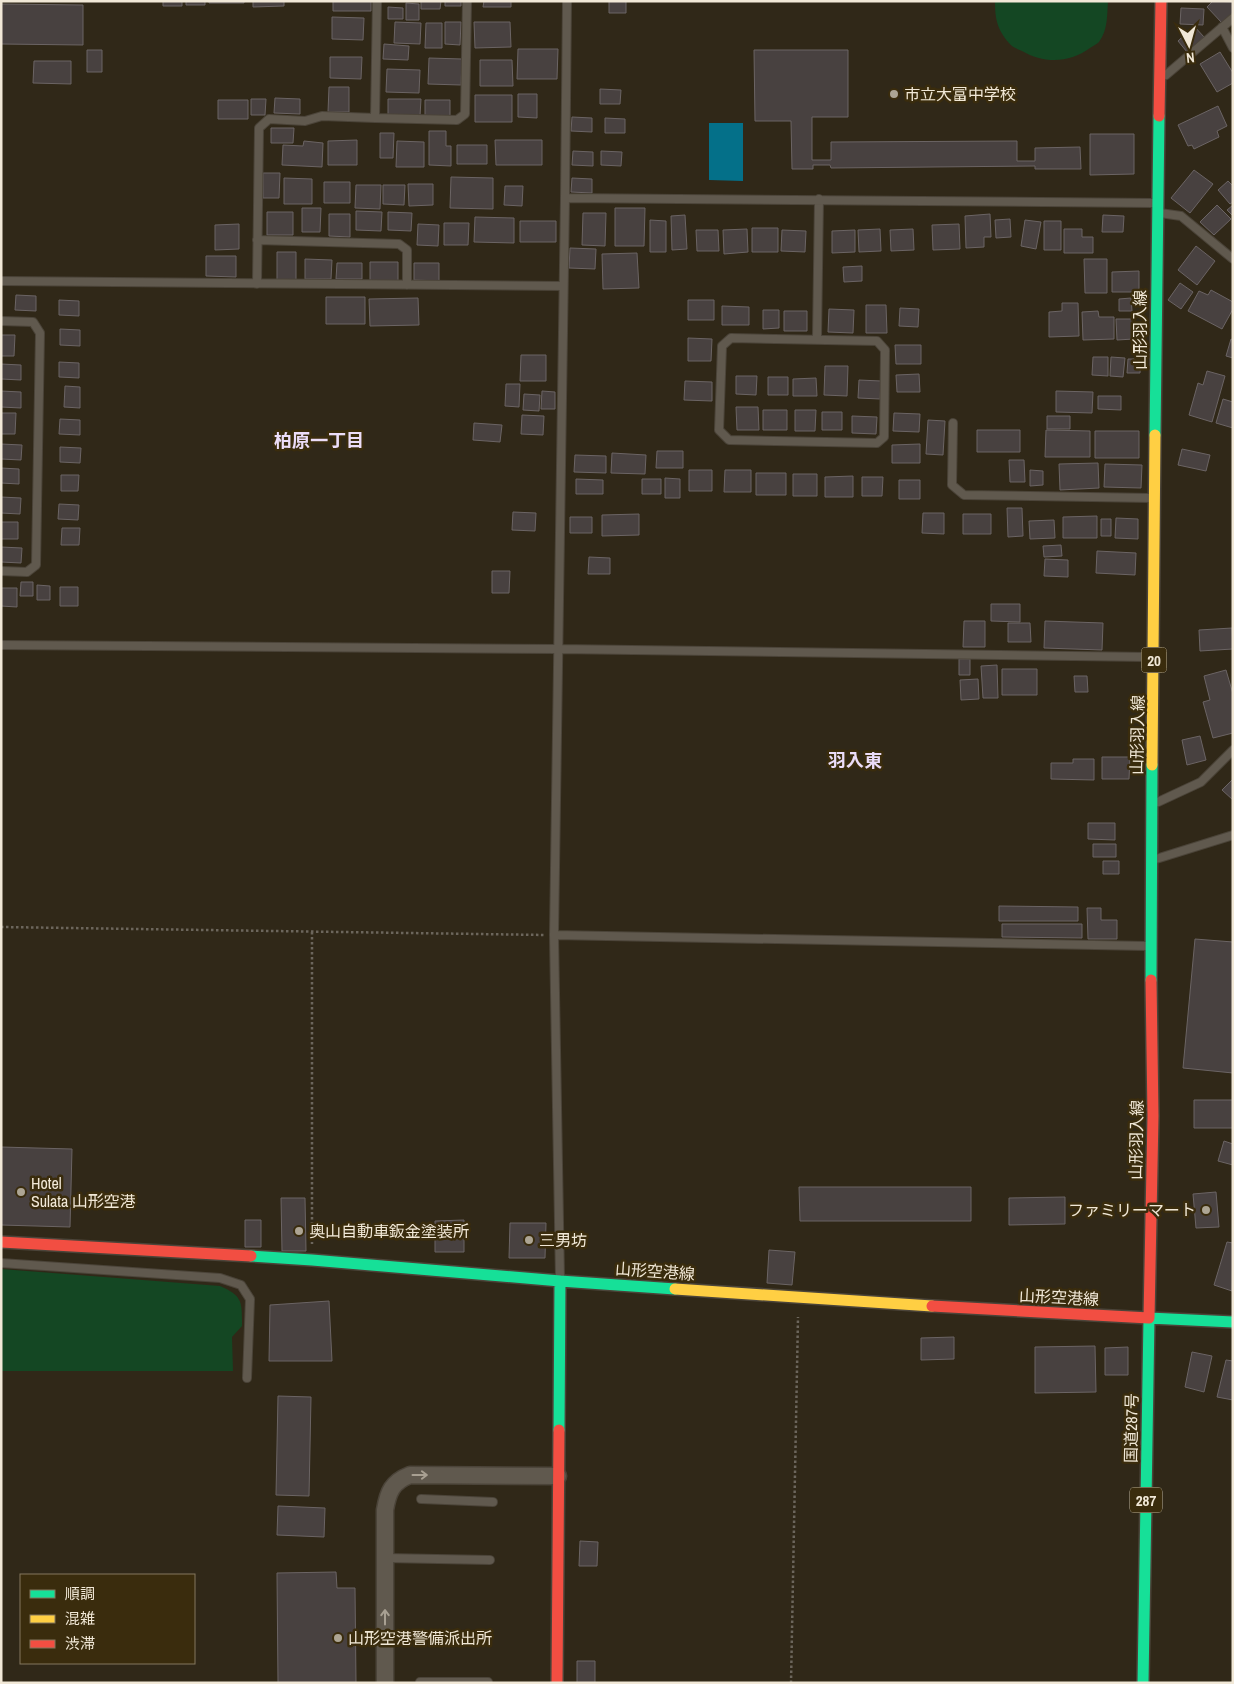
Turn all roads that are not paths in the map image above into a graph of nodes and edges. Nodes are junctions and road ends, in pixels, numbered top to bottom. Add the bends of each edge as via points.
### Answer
1 (377, 1) edge
2 (467, 1) edge
3 (567, 1) edge
4 (1161, 1) edge
5 (1233, 18) edge
6 (1222, 27) junction
7 (1233, 48) edge
8 (1159, 81) junction
9 (375, 118) junction
10 (565, 198) junction
11 (819, 199) junction
12 (1157, 208) junction
13 (257, 240) junction
14 (1233, 259) edge
15 (1, 281) edge
16 (256, 284) junction
17 (407, 285) junction
18 (563, 286) junction
19 (1, 321) edge
20 (817, 338) junction
21 (953, 423) dead end
22 (1155, 498) junction
23 (1, 571) edge
24 (1, 645) edge
25 (558, 649) junction
26 (1154, 657) junction
27 (1233, 750) edge
28 (1152, 804) junction
29 (1233, 835) edge
30 (1152, 861) junction
31 (554, 935) junction
32 (1151, 946) junction
33 (1, 1242) edge
34 (1, 1263) edge
35 (560, 1281) junction
36 (1149, 1318) junction
37 (1233, 1322) edge
38 (247, 1378) dead end
39 (558, 1476) junction
40 (421, 1499) dead end
41 (493, 1502) dead end
42 (384, 1558) junction
43 (490, 1560) dead end
44 (420, 1682) dead end
45 (488, 1682) edge
46 (385, 1683) edge
47 (557, 1683) edge
48 (1143, 1683) edge

1 - 9 lane
2 - 9 lane via 465,114 457,120
3 - 10 lane
4 - 8 main road, 山形羽入線 / 20
5 - 6 lane
6 - 7 lane
6 - 8 lane
8 - 12 main road, 山形羽入線 / 20
9 - 13 lane via 269,119 259,128
10 - 11 lane
10 - 18 lane
11 - 12 lane
11 - 20 lane
12 - 14 lane via 1181,216
12 - 22 main road, 山形羽入線 / 20
13 - 16 lane
13 - 17 lane via 399,244 407,250
15 - 16 lane
16 - 17 lane
17 - 18 lane
18 - 25 lane
19 - 23 lane via 33,322 40,333 36,565 27,572
20 - 20 lane via 731,338 722,346 719,430 729,440 877,443 884,436 885,350 877,341
21 - 22 lane via 952,486 964,495
22 - 26 main road, 山形羽入線 / 20
24 - 25 lane
25 - 26 lane
25 - 31 lane
26 - 28 main road, 山形羽入線 / 20
27 - 28 lane via 1201,782
28 - 30 main road, 山形羽入線 / 20
29 - 30 lane
30 - 32 main road, 山形羽入線 / 20
31 - 32 lane
31 - 35 lane
32 - 36 main road, 山形羽入線 / 20 via 1153,1116
33 - 35 main road, 山形空港線 via 312,1260
34 - 38 lane via 220,1278 241,1285 250,1299
35 - 36 main road, 山形空港線
35 - 39 main road
36 - 37 main road
36 - 48 main road, 国道287号 / 287
42 -> 39 street via 388,1495 400,1479 410,1475
39 - 47 main road
40 - 41 lane
42 - 43 lane
46 -> 42 street
44 - 45 lane

